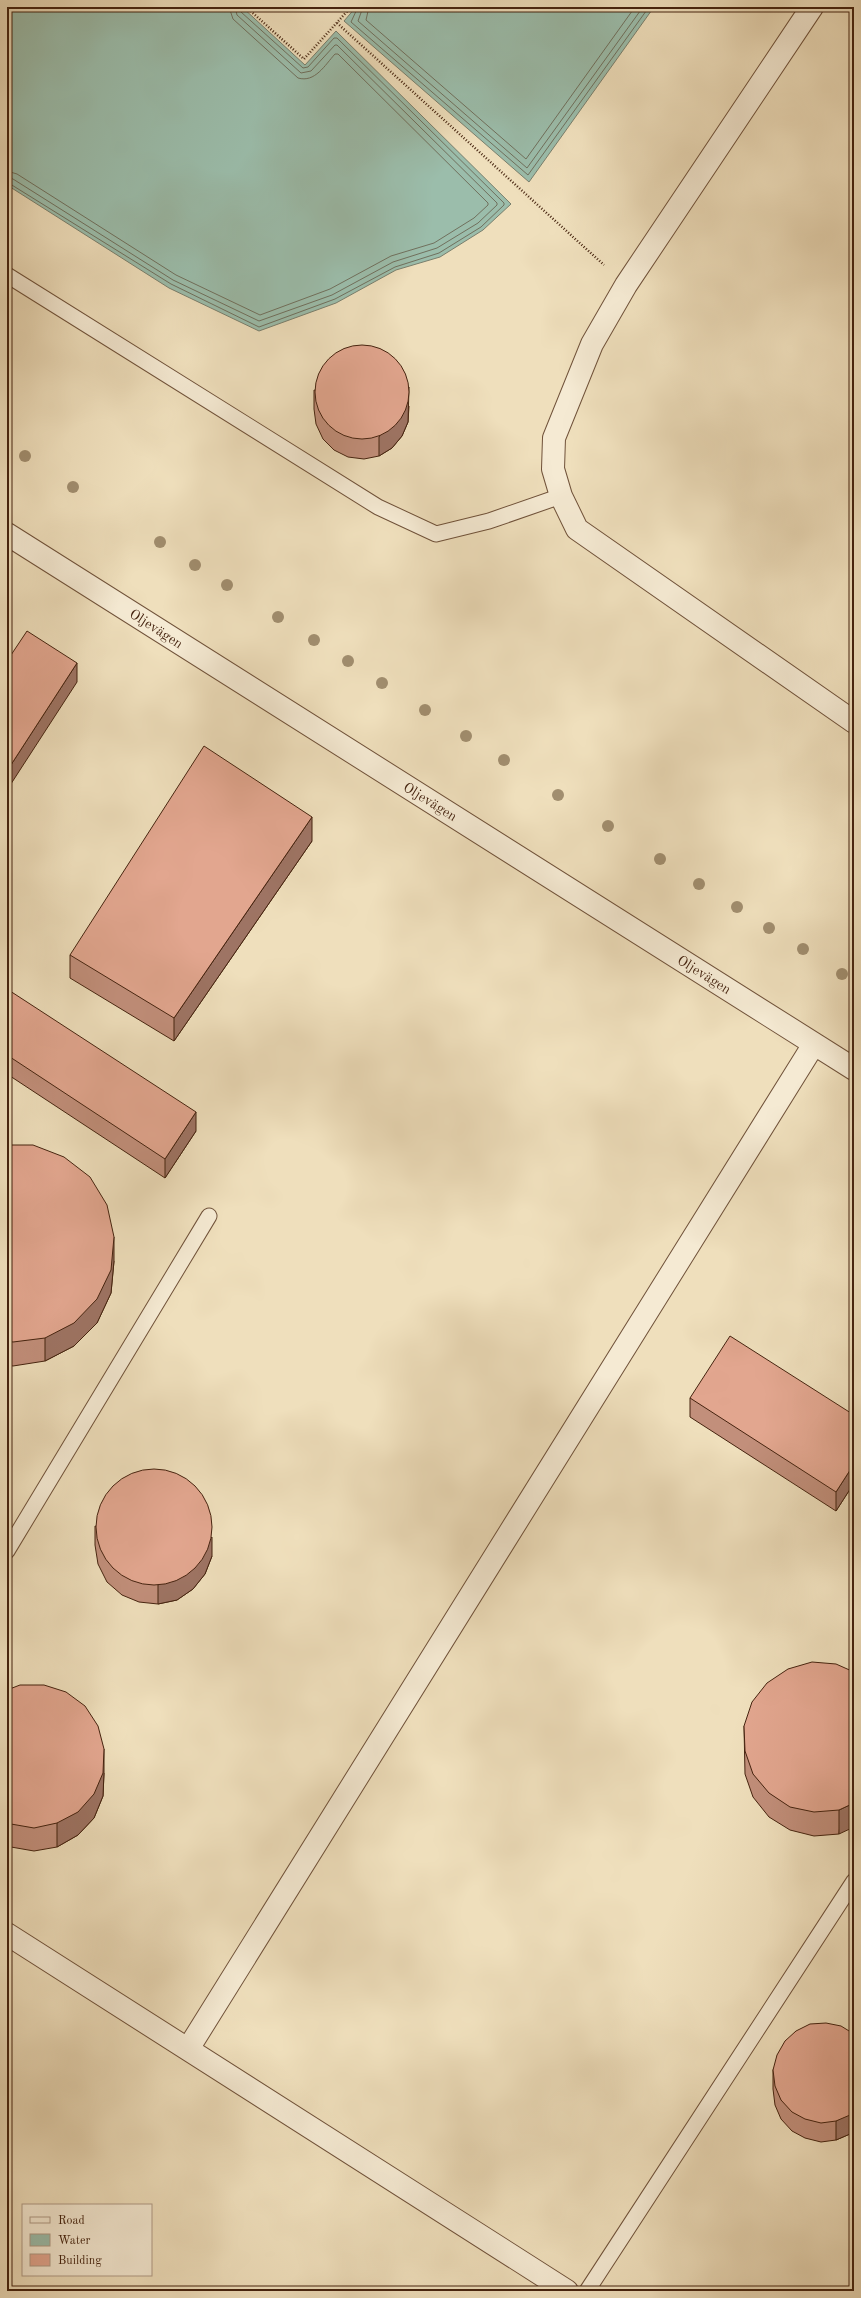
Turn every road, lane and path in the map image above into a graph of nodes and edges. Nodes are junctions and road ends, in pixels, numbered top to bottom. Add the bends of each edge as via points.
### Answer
1 (246, 7) edge
2 (351, 7) edge
3 (812, 7) edge
4 (337, 23) junction
5 (7, 275) edge
6 (626, 285) junction
7 (561, 496) junction
8 (7, 534) edge
9 (854, 722) edge
10 (814, 1044) junction
11 (854, 1069) edge
12 (209, 1216) dead end
13 (7, 1551) edge
14 (854, 1881) edge
15 (7, 1934) edge
16 (188, 2049) junction
17 (567, 2291) edge
18 (587, 2291) edge

1 - 4 path via 304,59
2 - 4 path
3 - 6 street
4 - 6 path
5 - 7 lane via 378,507 436,534 489,521
6 - 7 street via 592,344 554,438 553,469
7 - 9 street via 577,529
8 - 10 street, Oljevägen
10 - 11 street, Oljevägen
10 - 16 street
12 - 13 lane
14 - 18 lane
15 - 16 street
16 - 17 street

